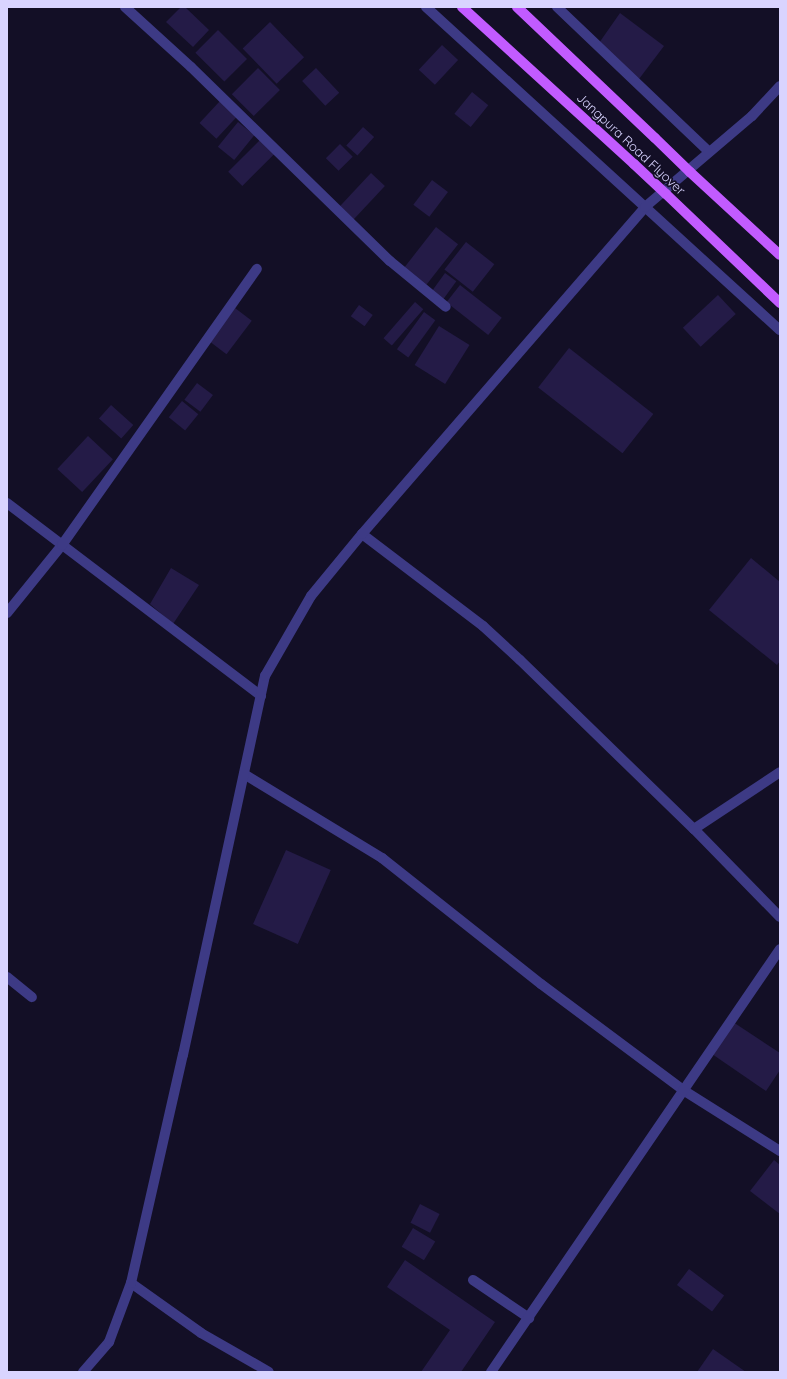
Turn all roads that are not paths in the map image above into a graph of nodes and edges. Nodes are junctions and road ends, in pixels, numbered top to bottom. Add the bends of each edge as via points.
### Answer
1 (124, 7) edge
2 (426, 7) edge
3 (462, 7) edge
4 (517, 7) edge
5 (557, 7) edge
6 (780, 86) edge
7 (709, 152) junction
8 (645, 207) junction
9 (780, 255) edge
10 (257, 269) dead end
11 (780, 303) edge
12 (446, 307) dead end
13 (780, 330) edge
14 (7, 503) edge
15 (362, 534) junction
16 (62, 545) junction
17 (7, 613) edge
18 (261, 696) junction
19 (780, 772) edge
20 (244, 774) junction
21 (694, 829) junction
22 (780, 917) edge
23 (780, 949) edge
24 (7, 977) edge
25 (32, 997) dead end
26 (683, 1090) junction
27 (780, 1151) edge
28 (474, 1280) dead end
29 (131, 1284) junction
30 (529, 1318) junction
31 (83, 1372) edge
32 (269, 1372) edge
33 (491, 1372) edge

1 - 12 street via 191,67 390,261
2 - 8 street
3 - 11 main road, Jangpura Road Flyover, bridge via 634,164
4 - 9 main road, Jangpura Road Flyover, bridge
5 - 7 street
6 - 7 street via 752,116
7 - 8 street
8 - 13 street
8 - 15 street
10 - 16 street
14 - 16 street
15 - 18 street via 311,596 265,676
15 - 21 street via 483,626
16 - 17 street
16 - 18 street
18 - 20 street
19 - 21 street
20 - 26 street via 382,858 541,984
20 - 29 street
21 - 22 street
23 - 26 street
24 - 25 street
26 - 27 street
26 - 30 street
28 - 30 street
29 - 31 street via 109,1342
29 - 32 street via 201,1333
30 - 33 street

